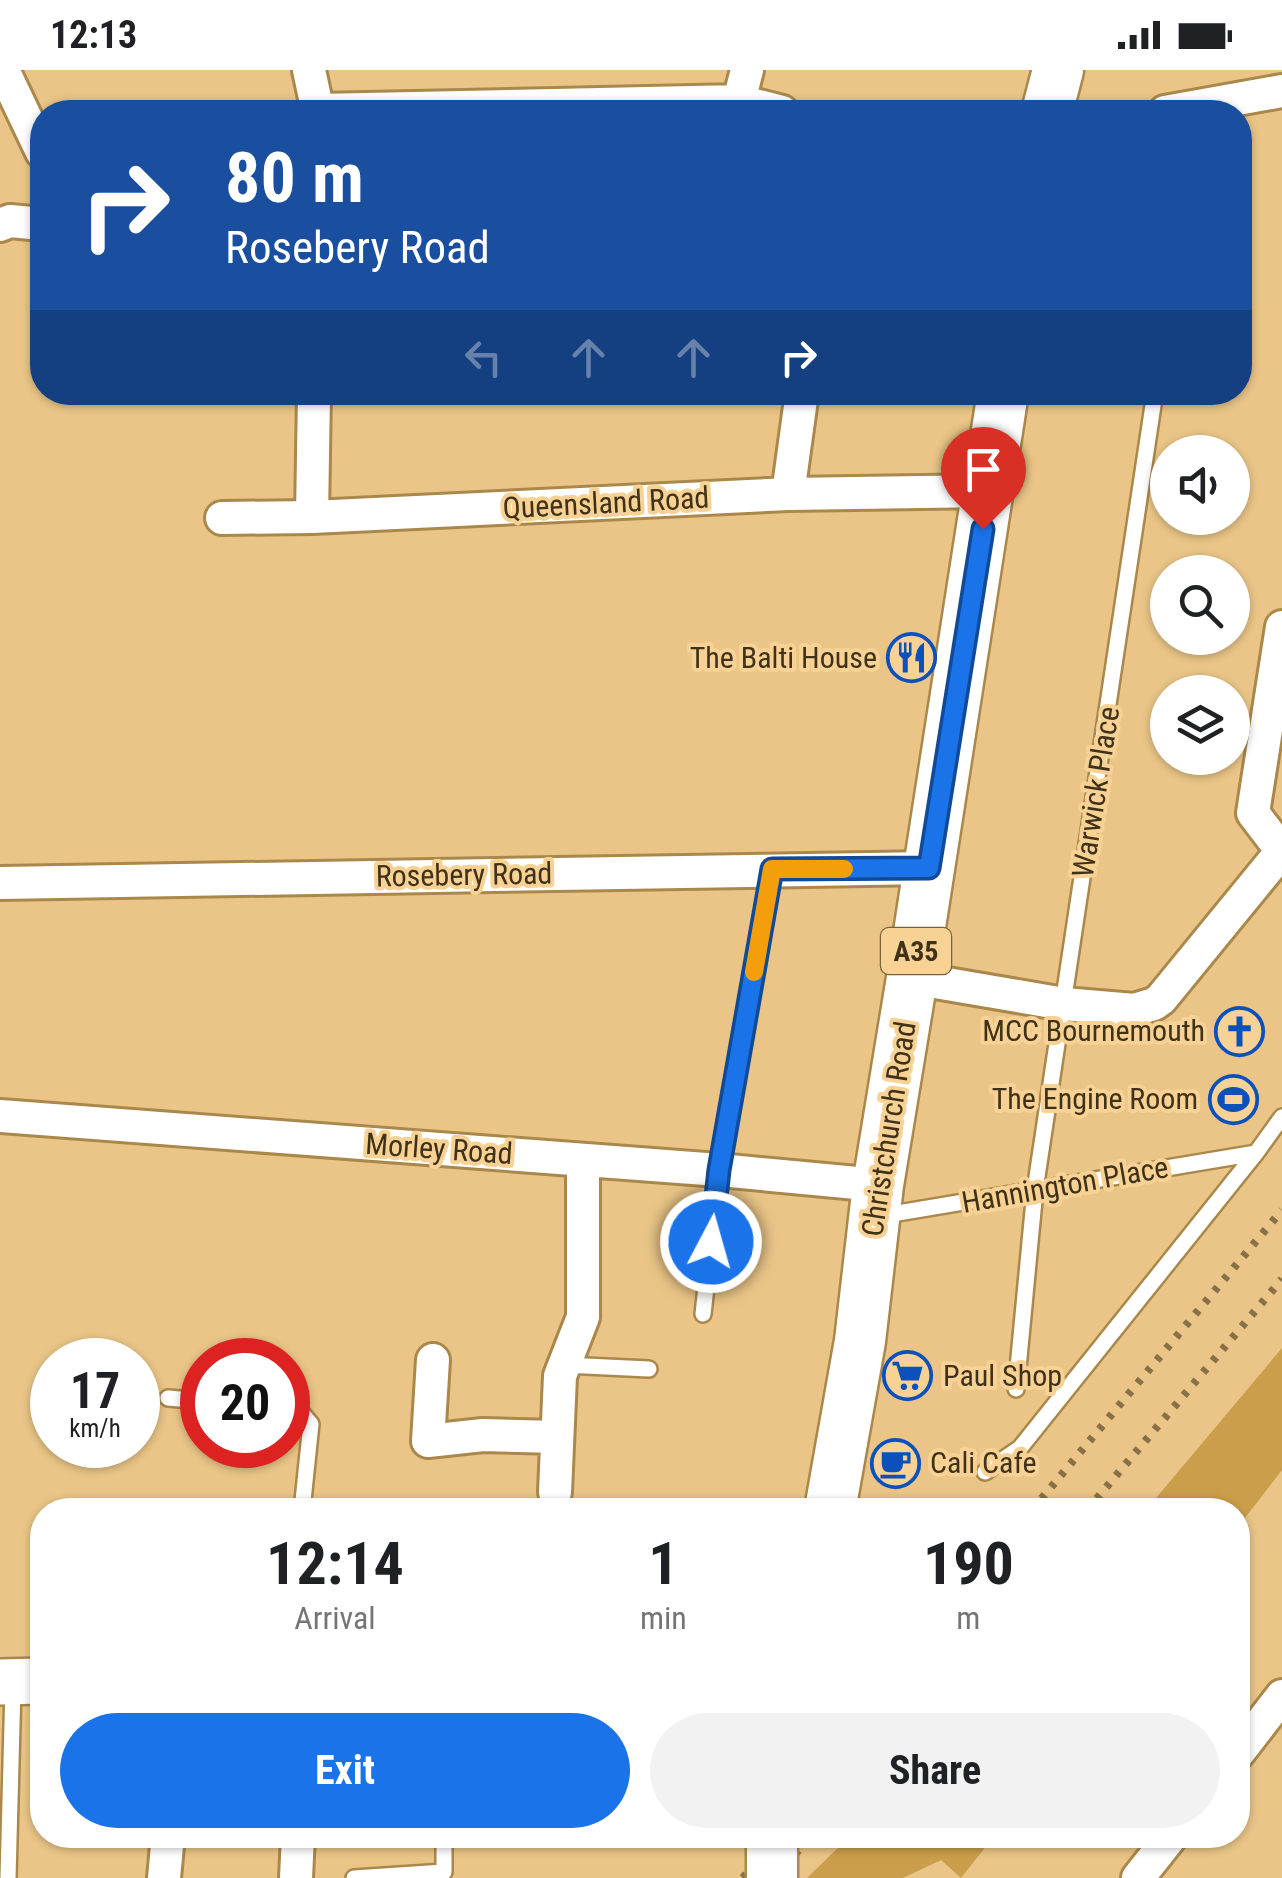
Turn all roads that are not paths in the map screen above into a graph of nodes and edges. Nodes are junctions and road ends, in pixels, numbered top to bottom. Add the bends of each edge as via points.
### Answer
1 (3, 70) edge
2 (309, 70) edge
3 (1058, 70) edge
4 (743, 86) edge
5 (1282, 91) edge
6 (316, 100) edge
7 (505, 100) edge
8 (764, 100) edge
9 (1049, 100) edge
10 (1240, 100) edge
11 (30, 127) edge
12 (30, 223) edge
13 (0, 225) edge
14 (314, 405) edge
15 (800, 405) edge
16 (1001, 405) edge
17 (1154, 405) edge
18 (989, 491) junction
19 (788, 494) junction
20 (312, 517) junction
21 (222, 518) dead end
22 (1282, 628) edge
23 (1282, 851) edge
24 (929, 868) junction
25 (772, 869) junction
26 (0, 883) edge
27 (912, 978) junction
28 (1064, 1004) junction
29 (0, 1116) edge
30 (1282, 1117) edge
31 (1256, 1153) junction
32 (583, 1160) junction
33 (719, 1170) junction
34 (1035, 1190) junction
35 (876, 1201) junction
36 (703, 1314) dead end
37 (433, 1360) dead end
38 (564, 1365) junction
39 (649, 1369) dead end
40 (1016, 1389) dead end
41 (168, 1398) dead end
42 (180, 1399) edge
43 (557, 1437) junction
44 (306, 1468) edge
45 (985, 1472) dead end
46 (303, 1498) edge
47 (553, 1498) edge
48 (832, 1498) edge
49 (19, 1682) edge
50 (1282, 1696) edge
51 (1250, 1737) edge
52 (167, 1848) edge
53 (297, 1848) edge
54 (444, 1848) edge
55 (772, 1848) edge
56 (1162, 1848) edge
57 (8, 1878) edge
58 (164, 1878) edge
59 (296, 1878) edge
60 (354, 1878) edge
61 (772, 1878) edge
62 (1138, 1878) edge

1 - 11 street
2 - 6 street
3 - 9 main road
4 - 7 street
4 - 8 street
5 - 10 street
12 - 13 street
14 - 20 street
15 - 19 street
16 - 18 main road, Christchurch Road / A35
17 - 28 lane, Warwick Place
18 - 19 street, Queensland Road
18 - 24 main road, Christchurch Road / A35
19 - 20 street, Queensland Road
20 - 21 street, Queensland Road
22 - 23 street via 1253,814
23 - 28 street via 1154,1004 1134,1010
24 - 25 street, Rosebery Road
24 - 27 main road, Christchurch Road / A35
25 - 26 street, Rosebery Road
25 - 33 lane
27 - 28 street
27 - 35 main road, Christchurch Road / A35
28 - 34 lane, Warwick Place
29 - 32 street, Morley Road
30 - 31 lane
31 - 34 lane, Hannington Place
31 - 45 lane via 1020,1448
32 - 33 street, Morley Road
32 - 38 street via 583,1317
33 - 35 street, Morley Road
33 - 36 lane
34 - 35 lane, Hannington Place
34 - 40 lane, Warwick Place
35 - 48 main road, Christchurch Road / A35
37 - 43 street via 428,1441
38 - 39 lane
38 - 43 street
41 - 42 lane
43 - 47 street
44 - 46 lane
49 - 57 lane
50 - 51 street
52 - 58 street
53 - 59 street
54 - 60 lane via 444,1872
55 - 61 main road, bridge
56 - 62 street

